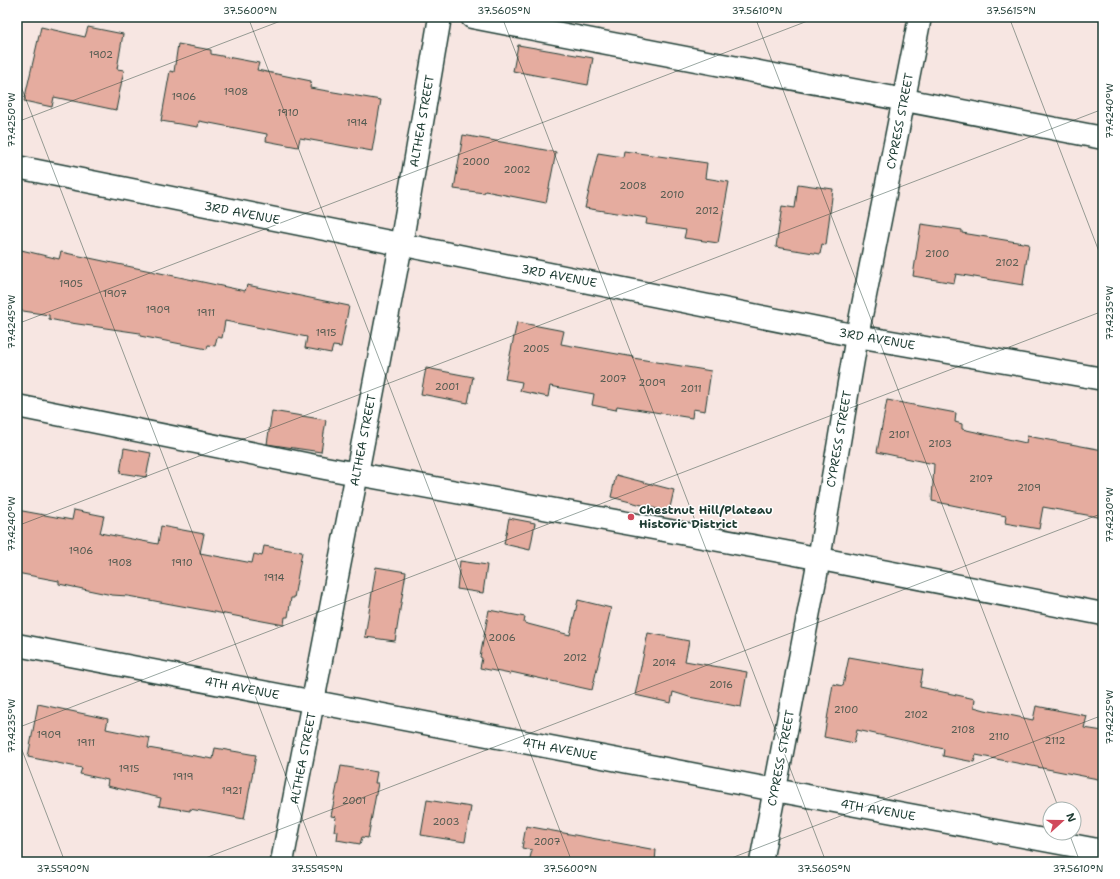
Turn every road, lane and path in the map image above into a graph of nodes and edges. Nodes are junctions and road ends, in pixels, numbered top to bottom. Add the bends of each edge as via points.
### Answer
1 (440, 17) edge
2 (472, 17) edge
3 (920, 17) edge
4 (904, 101) junction
5 (1103, 138) edge
6 (17, 168) edge
7 (401, 245) junction
8 (857, 336) junction
9 (1103, 379) edge
10 (17, 406) edge
11 (357, 474) junction
12 (819, 559) junction
13 (1103, 614) edge
14 (17, 645) edge
15 (314, 702) junction
16 (775, 790) junction
17 (1103, 851) edge
18 (282, 862) edge
19 (761, 862) edge

1 - 7 street, ALTHEA STREET
2 - 4 street
3 - 4 street, CYPRESS STREET
4 - 5 street
4 - 8 street, CYPRESS STREET
6 - 7 street, 3RD AVENUE
7 - 8 street, 3RD AVENUE
7 - 11 street, ALTHEA STREET
8 - 9 street, 3RD AVENUE
8 - 12 street, CYPRESS STREET
10 - 11 street
11 - 12 street
11 - 15 street, ALTHEA STREET
12 - 13 street
12 - 16 street, CYPRESS STREET
14 - 15 street, 4TH AVENUE
15 - 16 street, 4TH AVENUE
15 - 18 street, ALTHEA STREET
16 - 17 street, 4TH AVENUE
16 - 19 street, CYPRESS STREET

